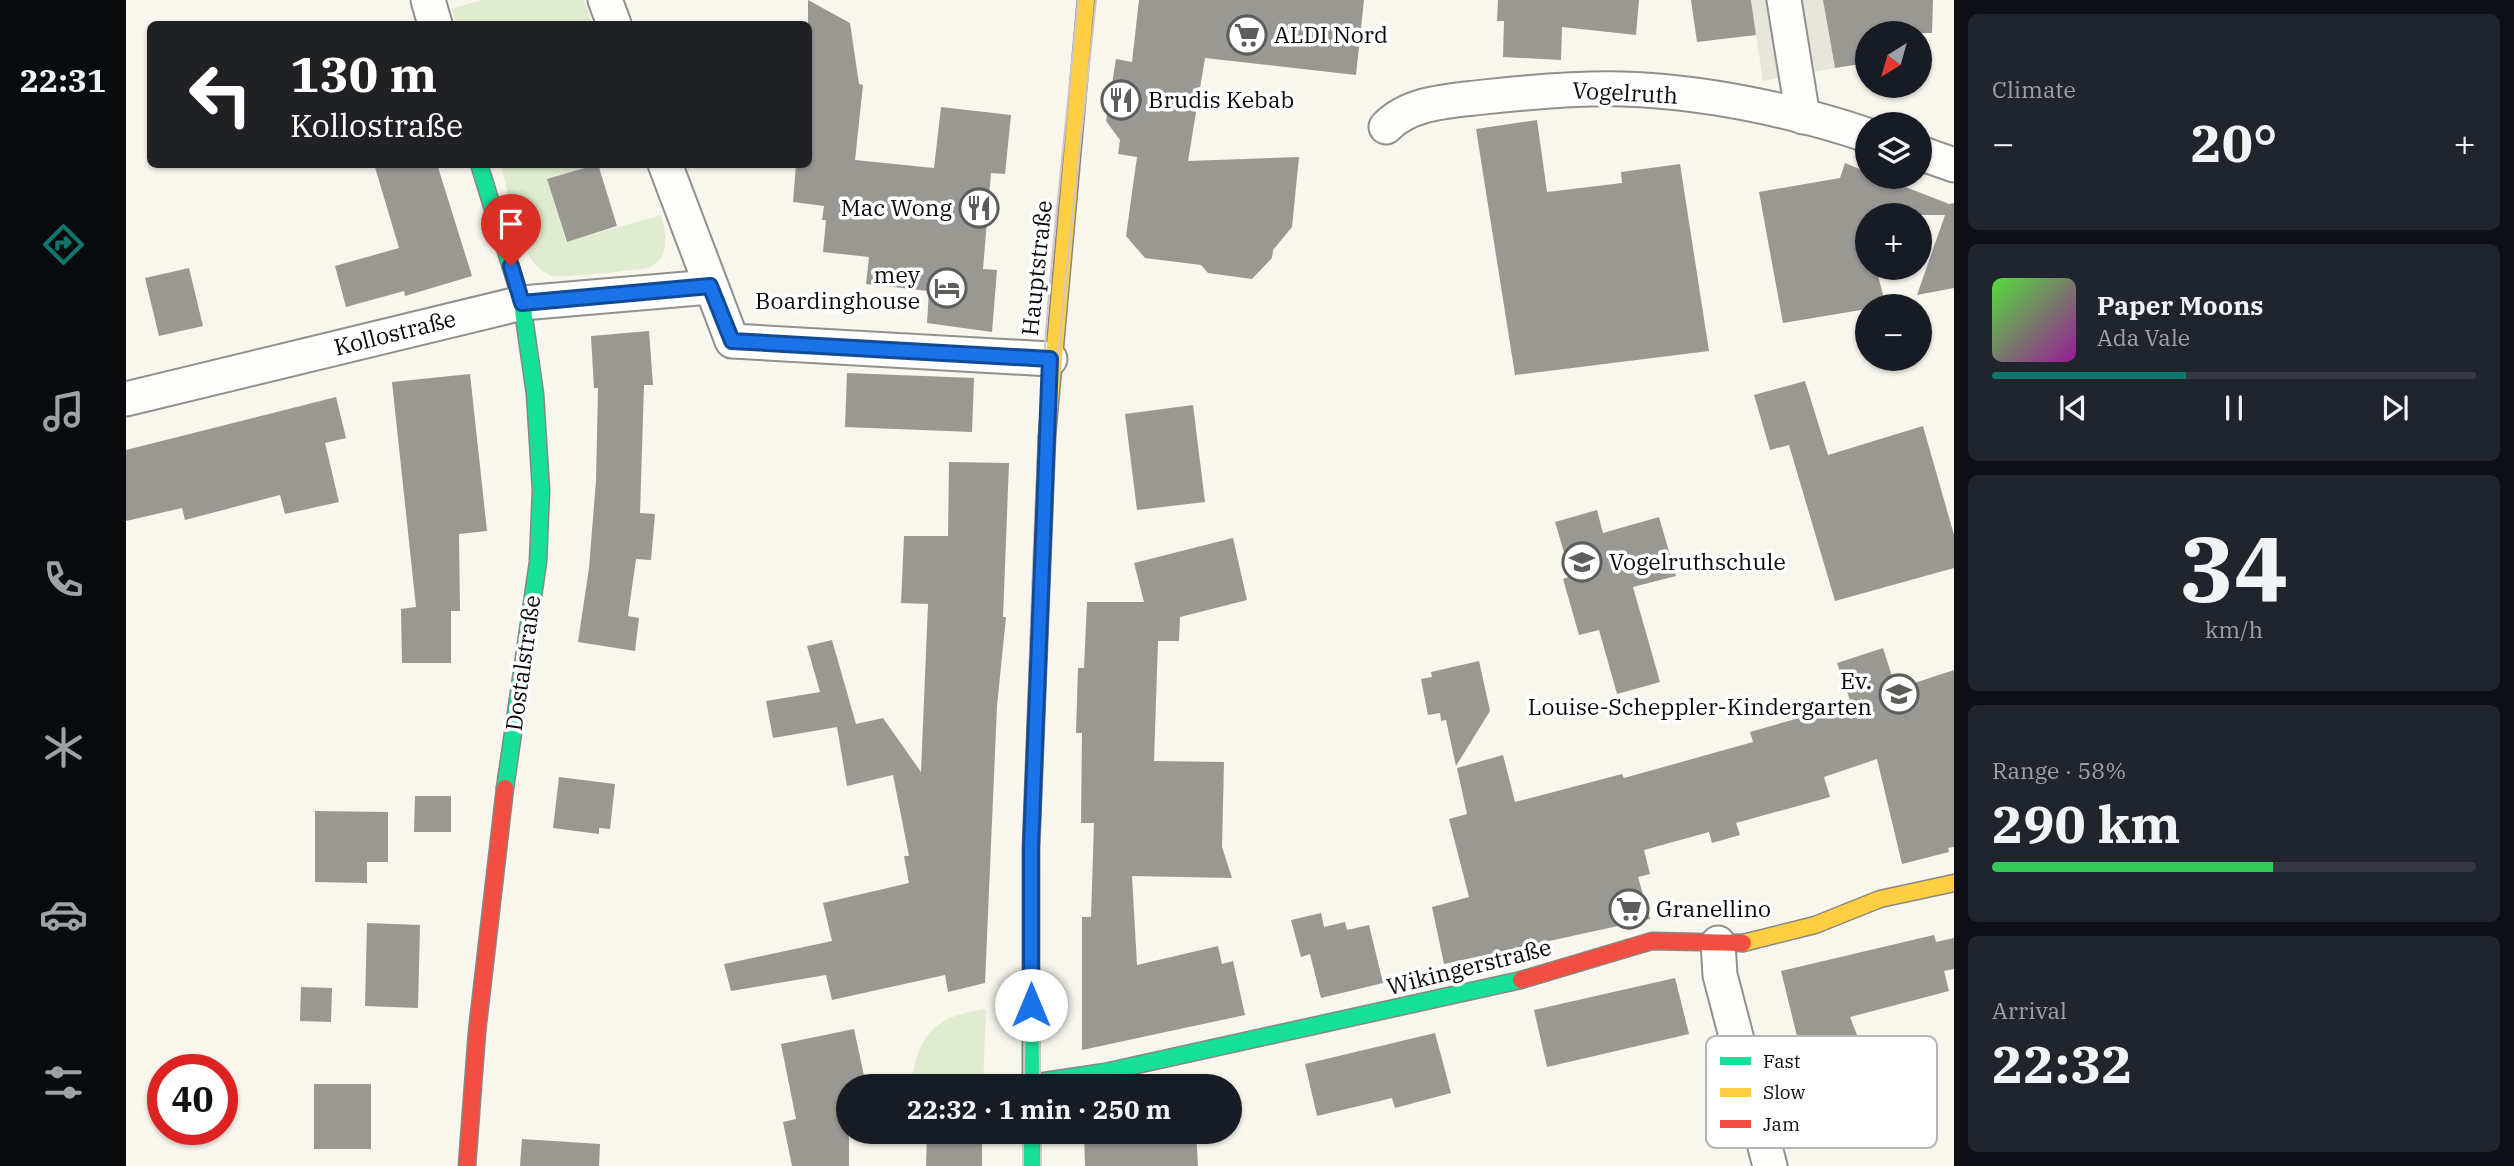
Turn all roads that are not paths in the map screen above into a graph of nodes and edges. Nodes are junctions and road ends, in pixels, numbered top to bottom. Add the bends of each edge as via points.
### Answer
1 (428, 0) edge
2 (605, 0) edge
3 (1086, 0) edge
4 (1784, 0) edge
5 (434, 21) edge
6 (613, 21) edge
7 (1803, 117) junction
8 (1386, 127) dead end
9 (1855, 132) edge
10 (1932, 157) edge
11 (1954, 165) edge
12 (480, 168) edge
13 (666, 168) edge
14 (710, 286) junction
15 (522, 303) junction
16 (1050, 359) junction
17 (126, 399) edge
18 (1954, 883) edge
19 (1718, 943) junction
20 (1736, 1036) edge
21 (1031, 1074) edge
22 (1094, 1074) edge
23 (1031, 1144) edge
24 (1765, 1148) edge
25 (467, 1166) edge
26 (1032, 1166) edge
27 (1770, 1166) edge

1 - 5 street
2 - 6 street
3 - 16 street, Hauptstraße
4 - 7 street
7 - 8 street, Vogelruth via 1698,97 1584,89 1418,107 1399,114
7 - 9 street, Vogelruth
10 - 11 street
12 - 15 street, Dostalstraße
13 - 14 street
14 - 15 street, Kollostraße
14 - 16 street via 732,341
15 - 17 street, Kollostraße
15 - 25 street, Dostalstraße via 535,394 540,526 505,784
16 - 21 street, Hauptstraße via 1031,835
18 - 19 street, Wikingerstraße via 1880,899 1799,930 1744,943
19 - 20 street via 1720,975
19 - 22 street, Wikingerstraße via 1652,941 1591,957 1550,974
23 - 26 street
24 - 27 street

